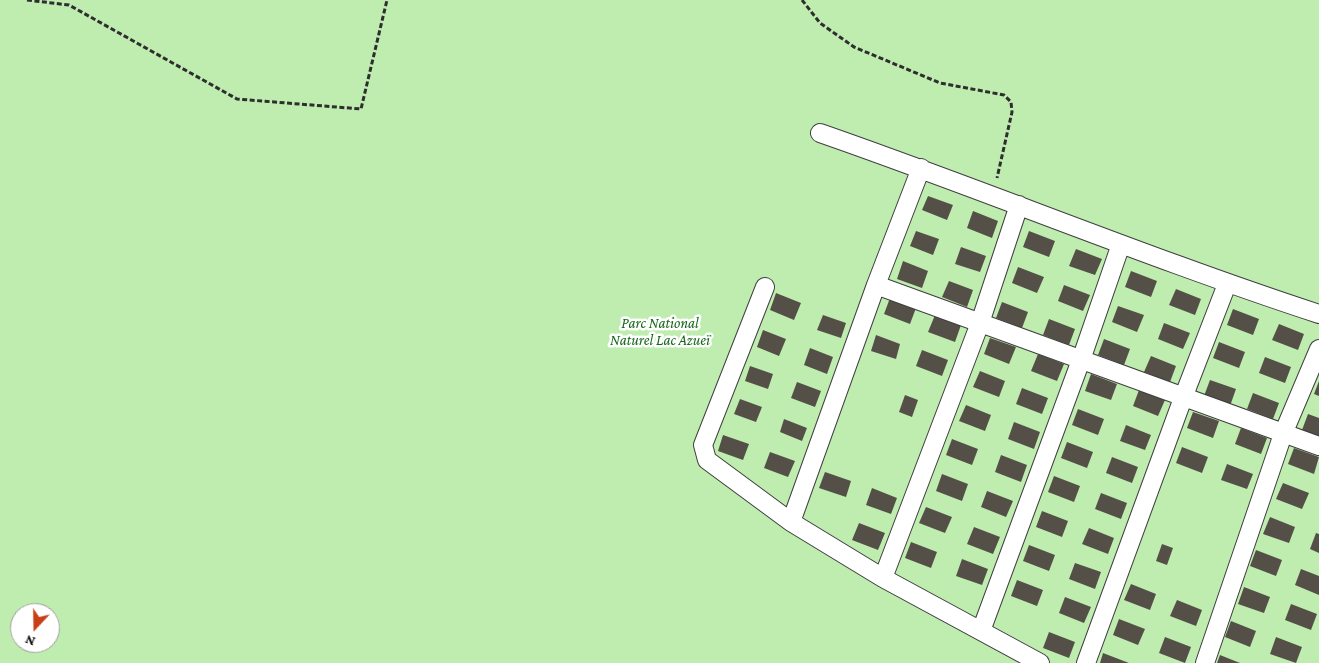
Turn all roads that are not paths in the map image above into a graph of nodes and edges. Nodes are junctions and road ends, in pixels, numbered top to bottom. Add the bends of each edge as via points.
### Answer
1 (820, 133) dead end
2 (920, 168) junction
3 (1019, 205) junction
4 (1122, 244) junction
5 (1227, 284) junction
6 (876, 285) junction
7 (765, 287) dead end
8 (1319, 314) edge
9 (980, 323) junction
10 (1319, 349) edge
11 (1081, 360) junction
12 (1183, 398) junction
13 (1283, 434) junction
14 (1319, 446) edge
15 (791, 522) junction
16 (883, 578) junction
17 (982, 632) junction
18 (1040, 663) edge
19 (1086, 663) edge
20 (1205, 663) edge

1 - 2 street
2 - 3 street
2 - 6 street
3 - 4 street
3 - 9 street
4 - 5 street
4 - 11 street
5 - 8 street
5 - 12 street
6 - 9 street
6 - 15 street
7 - 15 street via 703,445 707,460
9 - 11 street
9 - 16 street
10 - 13 street
11 - 12 street
11 - 17 street
12 - 13 street
12 - 19 street
13 - 14 street
13 - 20 street
15 - 16 street
16 - 17 street
17 - 18 street

